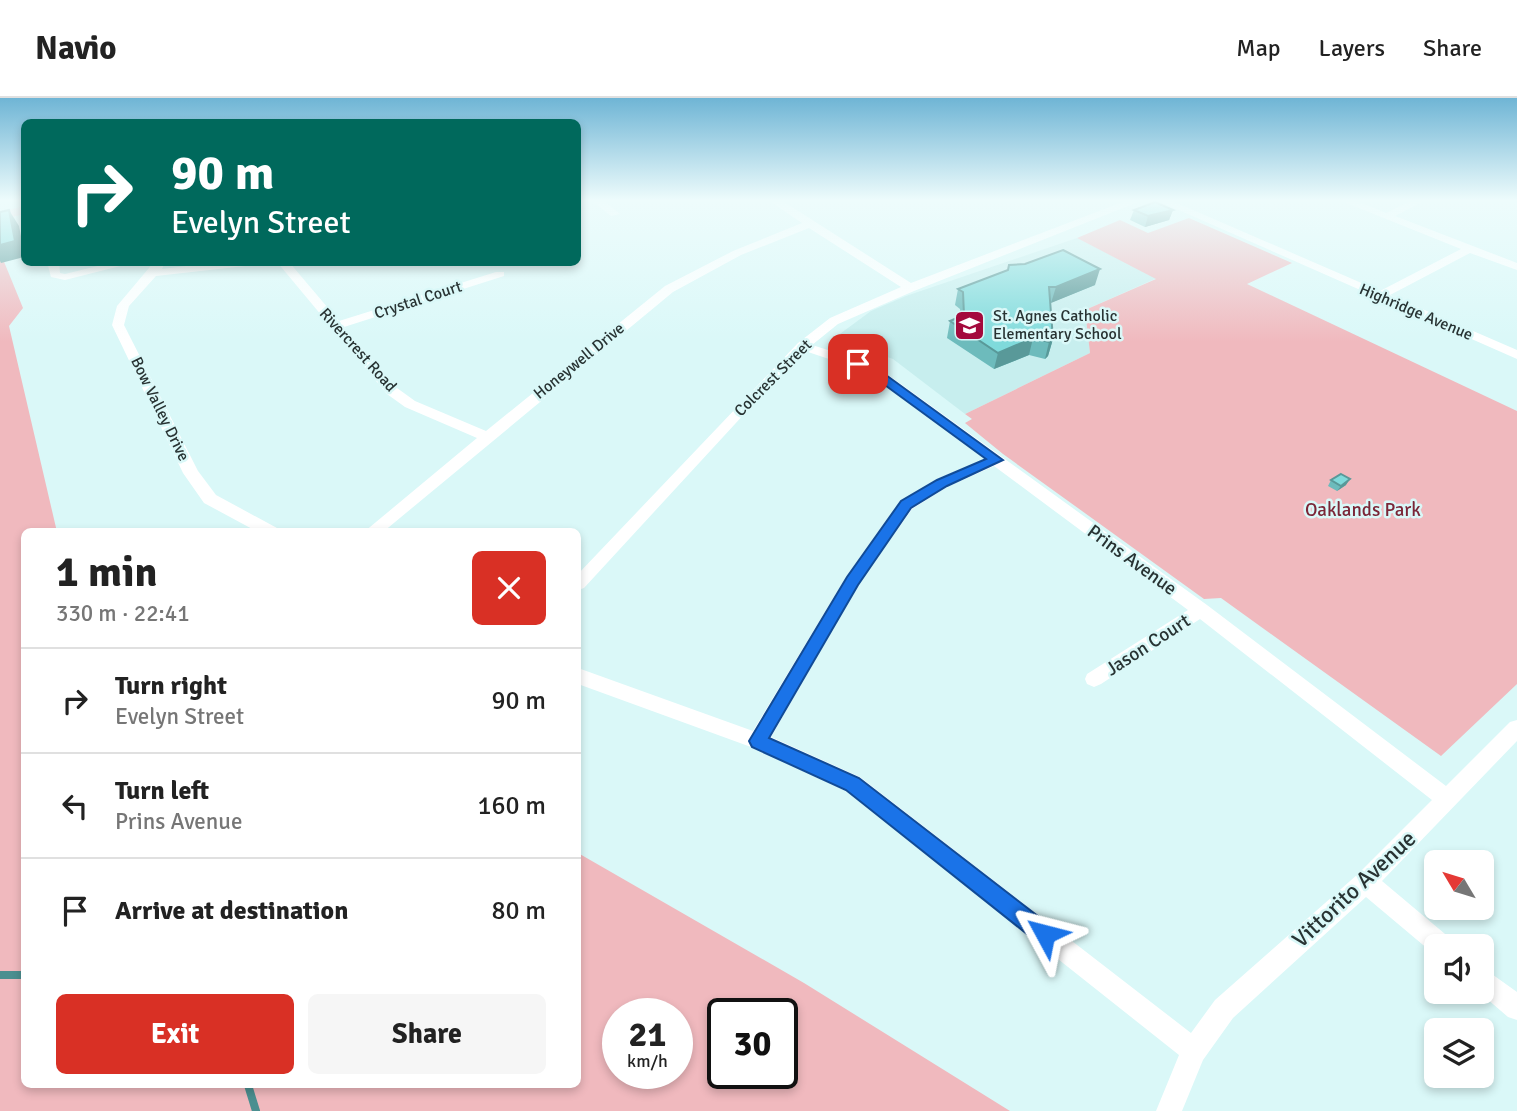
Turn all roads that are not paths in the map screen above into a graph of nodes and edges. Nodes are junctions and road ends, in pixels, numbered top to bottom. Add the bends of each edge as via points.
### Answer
1 (749, 247) edge
2 (844, 247) edge
3 (1016, 247) edge
4 (1269, 247) edge
5 (1465, 247) edge
6 (1469, 249) junction
7 (54, 266) edge
8 (114, 266) edge
9 (189, 266) edge
10 (285, 266) edge
11 (1517, 267) edge
12 (157, 268) edge
13 (500, 274) dead end
14 (910, 288) junction
15 (1380, 296) junction
16 (336, 326) junction
17 (803, 346) junction
18 (1517, 355) edge
19 (485, 436) junction
20 (996, 460) junction
21 (264, 528) edge
22 (377, 528) edge
23 (581, 581) edge
24 (1201, 610) junction
25 (581, 677) edge
26 (1094, 679) dead end
27 (1517, 728) edge
28 (758, 741) junction
29 (1447, 799) junction
30 (1366, 882) junction
31 (1428, 934) edge
32 (1494, 989) edge
33 (1517, 1008) edge
34 (1194, 1051) junction
35 (1169, 1111) edge

1 - 19 street, Honeywell Drive via 669,289
2 - 14 street
3 - 14 street, Colcrest Street
4 - 15 street, Highridge Avenue
5 - 6 street
6 - 11 street
6 - 15 street
7 - 8 street via 55,275 65,278
9 - 12 street
10 - 16 street, Rivercrest Road
12 - 21 street, Bow Valley Drive via 127,299 118,325 191,473 210,499
13 - 16 street, Crystal Court
14 - 17 street, Colcrest Street via 834,321
15 - 18 street, Highridge Avenue
16 - 19 street, Rivercrest Road via 392,391 410,404
17 - 20 street, Prins Avenue via 882,377
17 - 23 street, Colcrest Street
19 - 22 street, Honeywell Drive
20 - 24 street, Prins Avenue
20 - 28 street via 942,483 906,505 852,581
24 - 26 street, Jason Court
24 - 29 street, Prins Avenue
25 - 28 street
27 - 29 street, Vittorito Avenue
28 - 34 street via 853,784
29 - 30 street, Vittorito Avenue
30 - 31 street
30 - 34 street, Vittorito Avenue via 1224,1009
32 - 33 street
34 - 35 street

